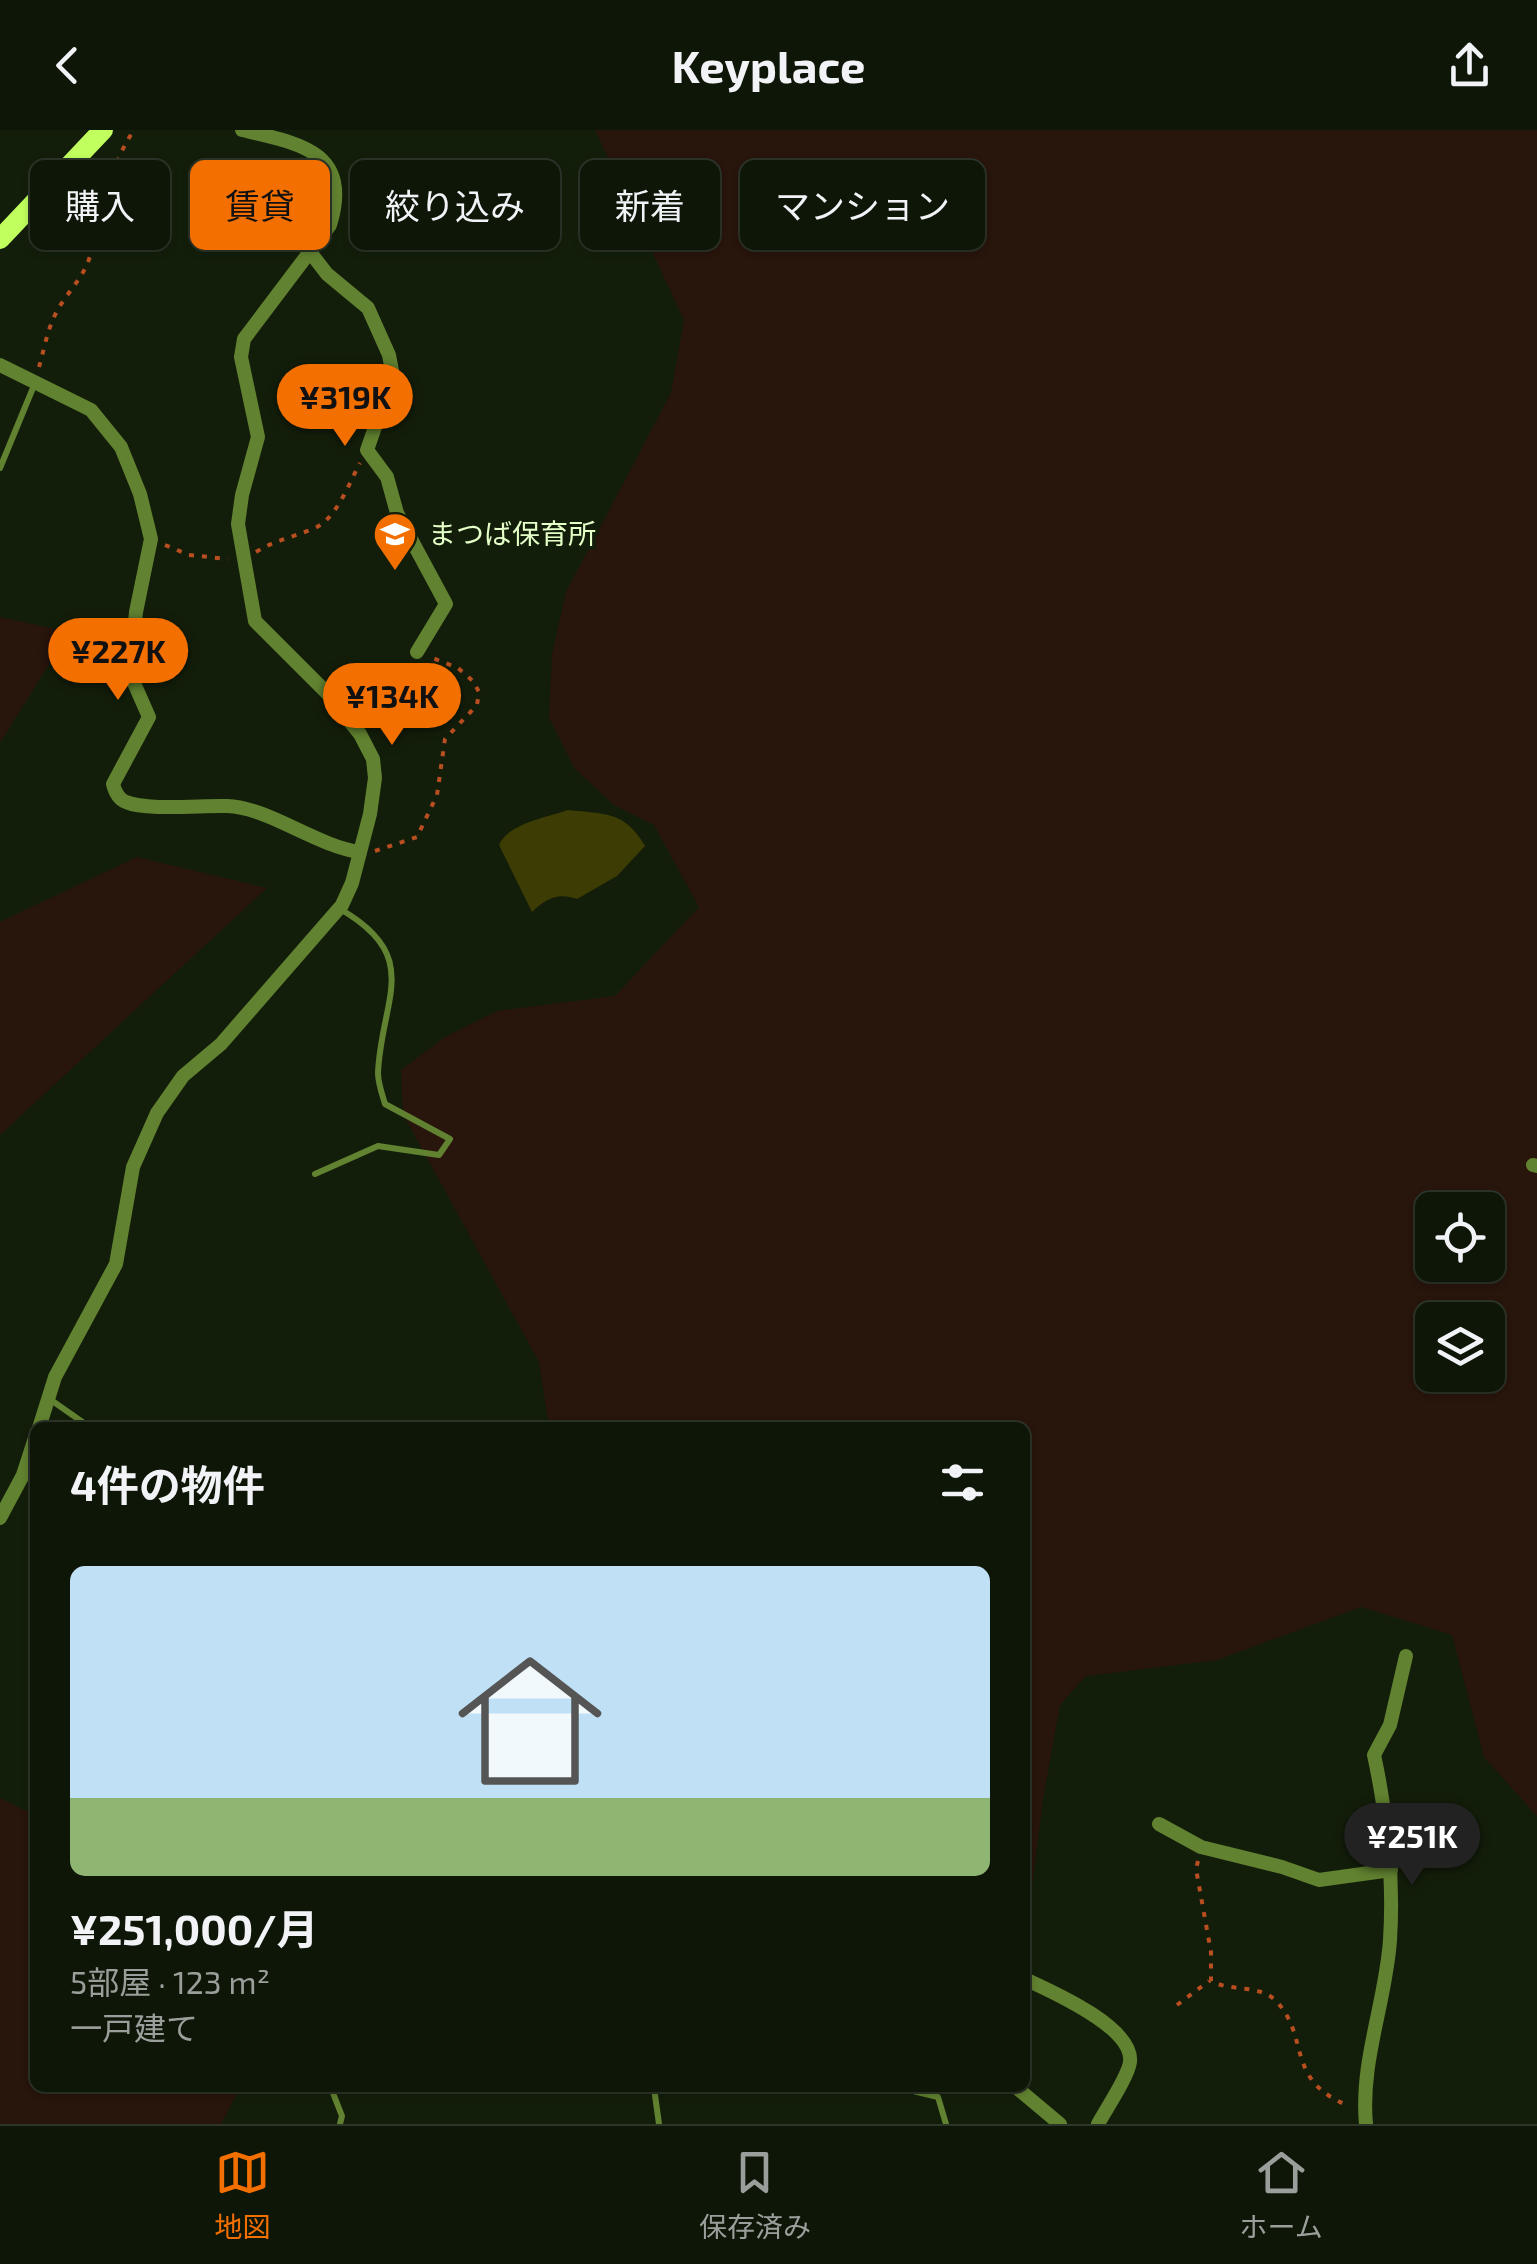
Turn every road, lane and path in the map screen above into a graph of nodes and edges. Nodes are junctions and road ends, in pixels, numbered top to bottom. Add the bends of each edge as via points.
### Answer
1 (103, 130) edge
2 (134, 130) edge
3 (242, 130) edge
4 (0, 239) edge
5 (310, 252) junction
6 (0, 365) edge
7 (36, 382) junction
8 (366, 450) junction
9 (0, 468) edge
10 (151, 540) junction
11 (243, 560) junction
12 (417, 652) joint
13 (360, 854) junction
14 (338, 908) junction
15 (315, 1174) dead end
16 (48, 1399) junction
17 (40, 1422) edge
18 (82, 1422) edge
19 (30, 1452) edge
20 (0, 1518) edge
21 (1406, 1656) dead end
22 (1159, 1824) dead end
23 (1201, 1847) junction
24 (1391, 1870) junction
25 (1030, 1981) edge
26 (1210, 1981) junction
27 (1177, 2005) dead end
28 (333, 2092) edge
29 (655, 2092) edge
30 (917, 2092) edge
31 (1023, 2092) edge
32 (1366, 2118) edge
33 (340, 2124) edge
34 (659, 2124) edge
35 (946, 2124) edge
36 (1060, 2124) edge
37 (1098, 2124) edge

1 - 4 main road
2 - 7 path via 102,202 86,268 55,314
3 - 5 street via 294,142 326,161 336,204
5 - 8 street via 368,308 389,355 393,376
5 - 11 street via 244,339 241,357 258,437 238,524
6 - 7 street
7 - 9 lane
7 - 10 street via 91,410 120,447
8 - 11 path via 328,520
8 - 12 street via 387,476 397,513 446,604
10 - 11 path via 189,554
10 - 13 street via 130,674 148,717 113,784 115,794 126,803 230,806
11 - 13 street via 256,621 328,693 373,759 376,778
12 - 13 path via 474,680 478,705 445,739 437,795 417,837
13 - 14 street
14 - 15 lane via 376,933 388,954 392,984 378,1076 385,1104 450,1139 439,1155 378,1146
14 - 16 street via 222,1044 183,1076 157,1114 134,1168 116,1264
16 - 17 street
16 - 18 lane
19 - 20 street
21 - 24 street via 1390,1725 1374,1755
22 - 23 street
23 - 24 street via 1319,1880
23 - 26 path via 1196,1869
24 - 32 street via 1390,1942
25 - 37 street via 1094,2012 1128,2049 1130,2063
26 - 27 path
26 - 32 path via 1275,1999 1311,2081
28 - 33 lane
29 - 34 lane
30 - 35 lane via 938,2097
31 - 36 street

